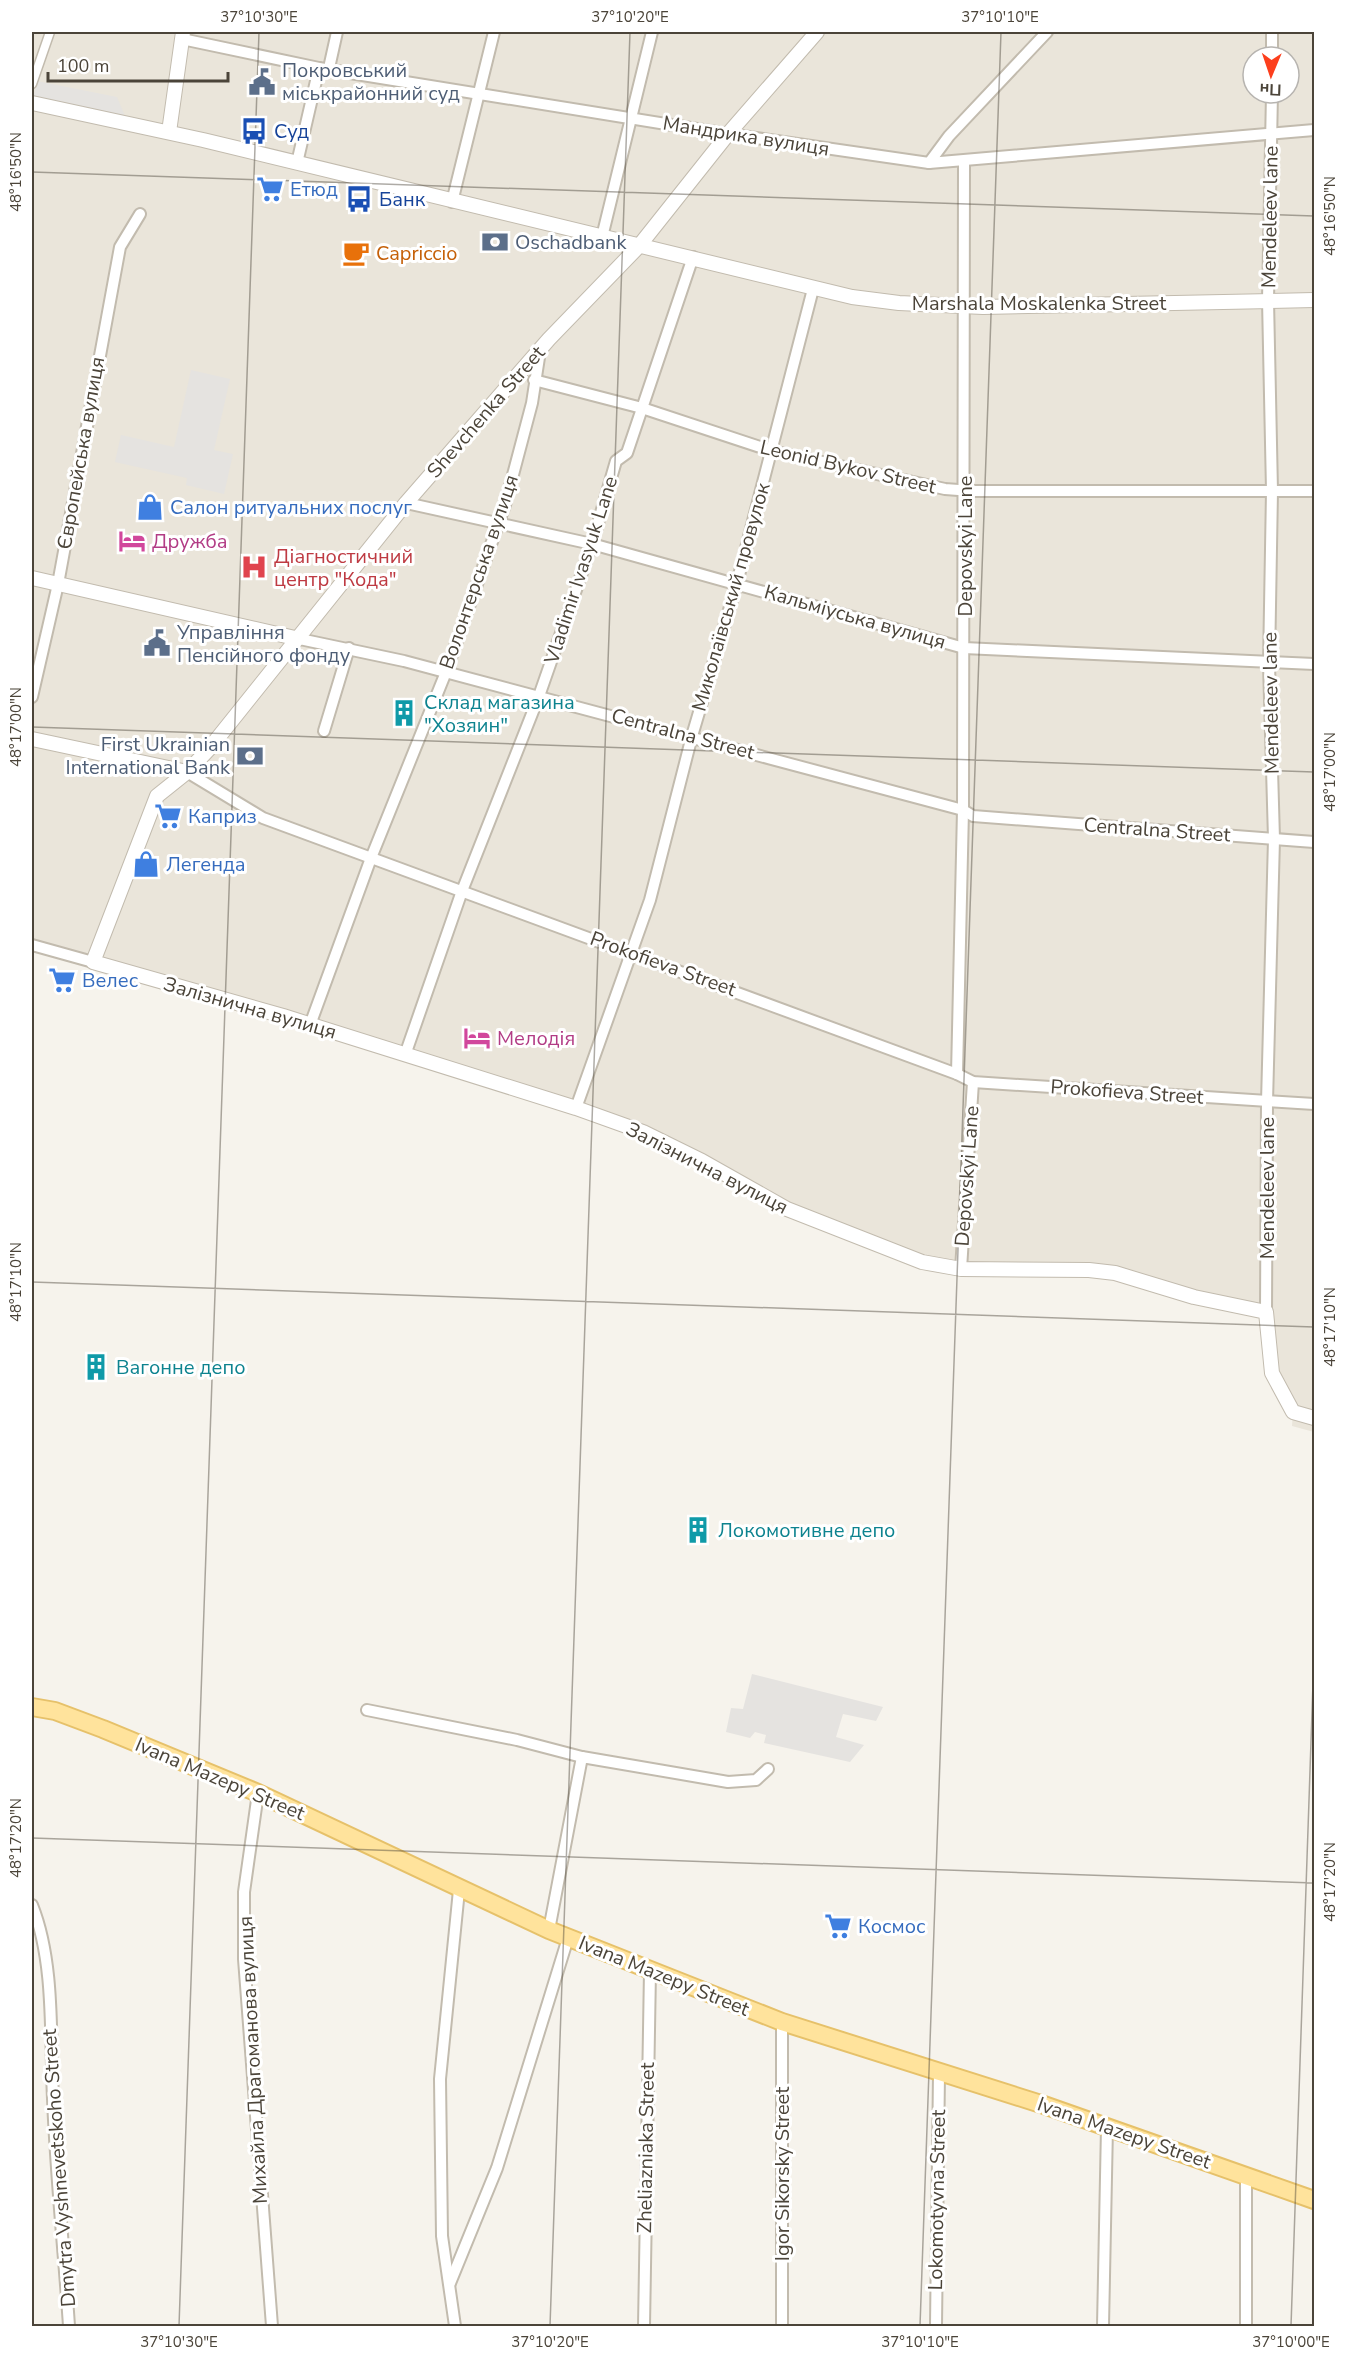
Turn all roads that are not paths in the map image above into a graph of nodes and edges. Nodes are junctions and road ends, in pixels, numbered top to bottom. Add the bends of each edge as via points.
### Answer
1 (50, 32) edge
2 (338, 32) edge
3 (494, 32) edge
4 (652, 32) edge
5 (817, 32) edge
6 (1047, 32) edge
7 (182, 35) edge
8 (324, 68) junction
9 (32, 84) edge
10 (480, 92) junction
11 (32, 103) edge
12 (1272, 105) edge
13 (630, 118) junction
14 (1314, 130) edge
15 (169, 132) junction
16 (1272, 133) junction
17 (728, 134) junction
18 (964, 162) junction
19 (297, 163) junction
20 (929, 163) junction
21 (452, 201) junction
22 (140, 214) dead end
23 (602, 237) junction
24 (639, 246) junction
25 (693, 257) junction
26 (813, 289) junction
27 (1268, 300) junction
28 (1314, 300) edge
29 (965, 307) junction
30 (540, 350) junction
31 (534, 380) junction
32 (642, 408) junction
33 (772, 451) junction
34 (965, 491) junction
35 (1272, 491) junction
36 (1314, 491) edge
37 (406, 503) junction
38 (498, 525) junction
39 (592, 544) junction
40 (32, 578) edge
41 (737, 583) junction
42 (58, 584) junction
43 (295, 638) junction
44 (349, 648) junction
45 (964, 648) junction
46 (1269, 664) junction
47 (1314, 664) edge
48 (446, 672) junction
49 (539, 696) junction
50 (32, 697) edge
51 (324, 731) dead end
52 (692, 736) junction
53 (32, 739) edge
54 (187, 772) junction
55 (963, 810) junction
56 (1274, 839) junction
57 (1314, 842) edge
58 (371, 858) junction
59 (462, 891) junction
60 (32, 945) edge
61 (630, 951) junction
62 (93, 962) junction
63 (310, 1025) junction
64 (405, 1055) junction
65 (957, 1074) junction
66 (973, 1082) junction
67 (1267, 1102) junction
68 (1314, 1104) edge
69 (576, 1108) junction
70 (961, 1269) junction
71 (1266, 1312) junction
72 (1314, 1418) edge
73 (32, 1707) edge
74 (367, 1710) dead end
75 (582, 1757) junction
76 (768, 1769) dead end
77 (258, 1794) junction
78 (459, 1890) junction
79 (32, 1905) edge
80 (549, 1930) junction
81 (568, 1938) junction
82 (650, 1971) junction
83 (782, 2022) junction
84 (939, 2073) junction
85 (1107, 2127) junction
86 (1246, 2176) junction
87 (1314, 2200) edge
88 (449, 2285) junction
89 (69, 2326) edge
90 (272, 2326) edge
91 (455, 2326) edge
92 (644, 2326) edge
93 (782, 2326) edge
94 (936, 2326) edge
95 (1102, 2326) edge
96 (1246, 2326) edge

1 - 9 street
2 - 8 street
3 - 10 street
4 - 13 street
5 - 17 street, Shevchenka Street
6 - 20 street via 949,136
7 - 8 street, Мандрика вулиця
7 - 15 street
8 - 10 street, Мандрика вулиця
8 - 19 street
10 - 13 street, Мандрика вулиця
10 - 21 street
11 - 15 street, Marshala Moskalenka Street
12 - 16 street, Mendeleev lane
13 - 17 street, Мандрика вулиця
13 - 23 street
14 - 16 street, Мандрика вулиця
15 - 19 street, Marshala Moskalenka Street
16 - 18 street, Мандрика вулиця
16 - 27 street, Mendeleev lane
17 - 20 street, Мандрика вулиця
17 - 24 street, Shevchenka Street
18 - 20 street, Мандрика вулиця
18 - 29 street, Depovskyi Lane
19 - 21 street, Marshala Moskalenka Street
21 - 23 street, Marshala Moskalenka Street
22 - 42 street, Європейська вулиця via 117,259
23 - 24 street, Marshala Moskalenka Street
24 - 25 street, Marshala Moskalenka Street
24 - 30 street, Shevchenka Street
25 - 26 street, Marshala Moskalenka Street
25 - 32 street, Vladimir Ivasyuk Lane
26 - 29 street, Marshala Moskalenka Street via 899,303
26 - 33 street, Миколаївський провулок
27 - 28 street, Marshala Moskalenka Street
27 - 29 street, Marshala Moskalenka Street
27 - 35 street, Mendeleev lane
29 - 34 street, Depovskyi Lane
30 - 31 street, Волонтерська вулиця
30 - 37 street, Shevchenka Street
31 - 32 street, Leonid Bykov Street
31 - 38 street, Волонтерська вулиця via 532,403
32 - 33 street, Leonid Bykov Street
32 - 39 street, Vladimir Ivasyuk Lane via 627,453 616,461
33 - 34 street, Leonid Bykov Street
33 - 41 street, Миколаївський провулок
34 - 35 street, Leonid Bykov Street
34 - 45 street, Depovskyi Lane
35 - 36 street, Leonid Bykov Street
35 - 46 street, Mendeleev lane
37 - 38 street, Кальміуська вулиця
37 - 43 street, Shevchenka Street
38 - 39 street, Кальміуська вулиця
38 - 48 street, Волонтерська вулиця
39 - 41 street, Кальміуська вулиця
39 - 49 street, Vladimir Ivasyuk Lane
40 - 42 street, Centralna Street
41 - 45 street, Кальміуська вулиця
41 - 52 street, Миколаївський провулок
42 - 43 street, Centralna Street
42 - 50 street, Європейська вулиця
43 - 44 street, Centralna Street
43 - 54 street, Shevchenka Street
44 - 48 street, Centralna Street
44 - 51 street
45 - 46 street, Кальміуська вулиця
45 - 55 street, Depovskyi Lane
46 - 47 street, Кальміуська вулиця
46 - 56 street, Mendeleev lane
48 - 49 street, Centralna Street
48 - 58 street, Волонтерська вулиця
49 - 52 street, Centralna Street
49 - 59 street, Vladimir Ivasyuk Lane
52 - 55 street, Centralna Street
52 - 61 street, Миколаївський провулок via 650,900
53 - 54 street, Prokofieva Street
54 - 58 street, Prokofieva Street via 263,818
54 - 62 street, Shevchenka Street via 157,796 149,811
55 - 56 street, Centralna Street via 973,816
55 - 65 street, Depovskyi Lane
56 - 57 street, Centralna Street
56 - 67 street, Mendeleev lane
58 - 59 street, Prokofieva Street
58 - 63 street, Волонтерська вулиця
59 - 61 street, Prokofieva Street
59 - 64 street, Vladimir Ivasyuk Lane
60 - 62 street, Залізнична вулиця
61 - 65 street, Prokofieva Street
61 - 69 street, Миколаївський провулок
62 - 63 street, Залізнична вулиця
63 - 64 street, Залізнична вулиця
64 - 69 street, Залізнична вулиця
65 - 66 street, Prokofieva Street
66 - 67 street, Prokofieva Street
66 - 70 street, Depovskyi Lane
67 - 68 street, Prokofieva Street
67 - 71 street, Mendeleev lane
69 - 70 street, Залізнична вулиця via 653,1137 787,1209 922,1262
70 - 71 street, Залізнична вулиця via 1115,1273
71 - 72 street via 1272,1373 1293,1412
73 - 77 main road, Ivana Mazepy Street via 103,1729
74 - 75 street
75 - 76 street via 728,1782 756,1780
75 - 80 street
77 - 78 main road, Ivana Mazepy Street
77 - 90 street, Михайла Драгоманова вулиця via 244,1892 244,1959
78 - 80 main road, Ivana Mazepy Street
78 - 88 street via 440,2079 442,2236
79 - 89 street, Dmytra Vyshnevetskoho Street via 41,1929 46,1962
80 - 81 main road, Ivana Mazepy Street
81 - 82 main road, Ivana Mazepy Street
81 - 88 street via 497,2168
82 - 83 main road, Ivana Mazepy Street
82 - 92 street, Zheliazniaka Street
83 - 84 main road, Ivana Mazepy Street
83 - 93 street, Igor Sikorsky Street
84 - 85 main road, Ivana Mazepy Street
84 - 94 street, Lokomotyvna Street
85 - 86 main road, Ivana Mazepy Street
85 - 95 street
86 - 87 main road, Ivana Mazepy Street
86 - 96 street
88 - 91 street

